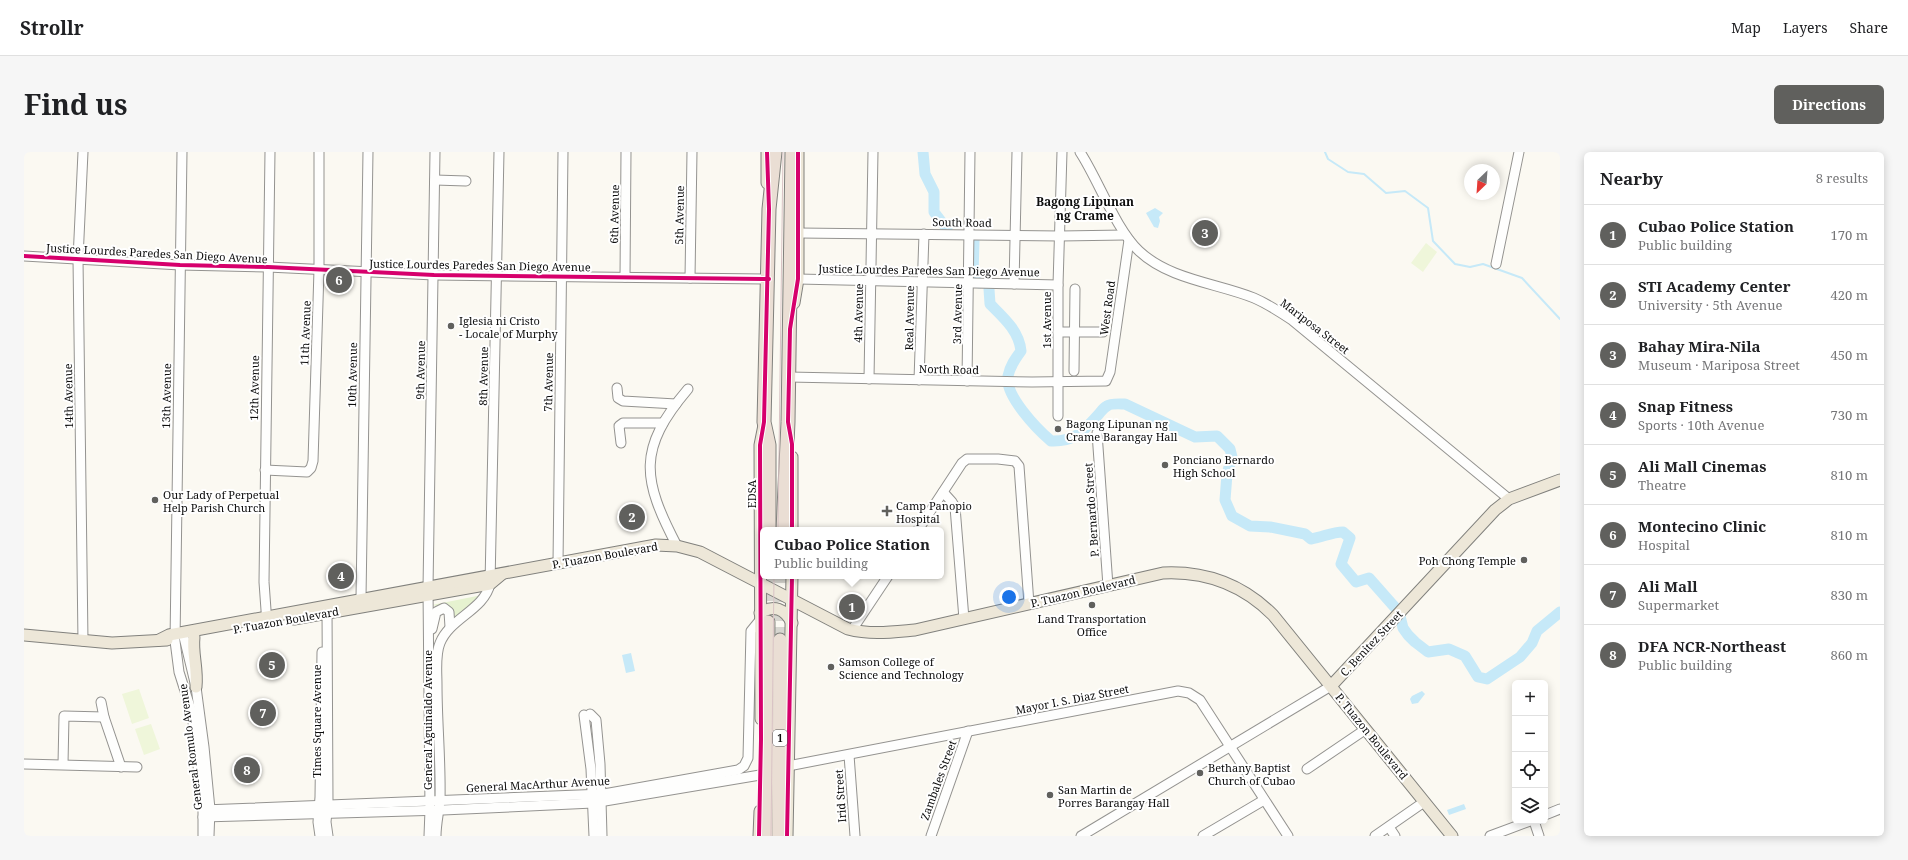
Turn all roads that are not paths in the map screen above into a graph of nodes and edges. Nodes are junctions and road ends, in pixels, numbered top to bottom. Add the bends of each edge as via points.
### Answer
1 (83, 152) edge
2 (182, 152) edge
3 (270, 152) edge
4 (319, 152) edge
5 (368, 152) edge
6 (435, 152) edge
7 (498, 152) edge
8 (563, 152) edge
9 (626, 152) edge
10 (692, 152) edge
11 (766, 152) edge
12 (775, 152) edge
13 (794, 152) edge
14 (873, 152) edge
15 (970, 152) edge
16 (1017, 152) edge
17 (1062, 152) edge
18 (1080, 152) edge
19 (1519, 152) edge
20 (435, 180) junction
21 (466, 181) dead end
22 (770, 209) junction
23 (799, 232) junction
24 (871, 233) junction
25 (924, 234) junction
26 (969, 234) junction
27 (1015, 235) junction
28 (1060, 236) junction
29 (1127, 238) junction
30 (24, 256) edge
31 (78, 259) junction
32 (1496, 264) dead end
33 (180, 265) junction
34 (268, 267) junction
35 (319, 270) junction
36 (367, 273) junction
37 (434, 275) junction
38 (497, 276) junction
39 (562, 276) junction
40 (625, 277) junction
41 (690, 278) junction
42 (769, 279) junction
43 (798, 279) junction
44 (871, 281) junction
45 (922, 282) junction
46 (978, 283) junction
47 (1014, 284) junction
48 (1058, 284) junction
49 (1075, 289) dead end
50 (790, 329) junction
51 (1058, 332) junction
52 (1075, 332) junction
53 (1103, 332) dead end
54 (1074, 371) dead end
55 (789, 377) junction
56 (869, 379) junction
57 (1108, 379) joint
58 (919, 380) junction
59 (967, 381) junction
60 (1058, 381) junction
61 (617, 388) dead end
62 (688, 389) dead end
63 (676, 404) junction
64 (1058, 416) dead end
65 (764, 422) junction
66 (788, 422) junction
67 (663, 423) junction
68 (1097, 433) dead end
69 (621, 443) dead end
70 (265, 470) junction
71 (1560, 480) edge
72 (942, 492) junction
73 (1509, 499) junction
74 (762, 527) edge
75 (769, 527) edge
76 (783, 527) edge
77 (792, 527) edge
78 (920, 527) edge
79 (677, 546) junction
80 (558, 563) junction
81 (760, 566) joint
82 (747, 576) junction
83 (792, 579) edge
84 (886, 579) edge
85 (491, 580) junction
86 (760, 583) junction
87 (1108, 586) junction
88 (428, 592) junction
89 (361, 598) junction
90 (792, 600) junction
91 (1029, 604) junction
92 (325, 610) junction
93 (763, 618) junction
94 (964, 619) junction
95 (266, 620) junction
96 (792, 624) junction
97 (450, 627) junction
98 (852, 630) junction
99 (24, 635) edge
100 (182, 637) junction
101 (428, 639) junction
102 (780, 640) tunnel mouth
103 (83, 641) junction
104 (192, 671) junction
105 (179, 672) junction
106 (1335, 686) junction
107 (196, 687) junction
108 (101, 702) dead end
109 (587, 714) dead end
110 (104, 717) junction
111 (1366, 729) junction
112 (968, 731) junction
113 (1230, 747) junction
114 (849, 755) junction
115 (24, 764) edge
116 (63, 764) junction
117 (788, 766) junction
118 (121, 767) junction
119 (137, 767) dead end
120 (1307, 769) dead end
121 (760, 775) junction
122 (597, 799) junction
123 (1264, 800) junction
124 (1424, 802) junction
125 (435, 806) junction
126 (323, 809) junction
127 (1560, 809) edge
128 (206, 813) junction
129 (1548, 814) edge
130 (1522, 824) edge
131 (1535, 824) edge
132 (1389, 826) junction
133 (203, 836) edge
134 (209, 836) edge
135 (320, 836) edge
136 (328, 836) edge
137 (429, 836) edge
138 (436, 836) edge
139 (594, 836) edge
140 (602, 836) edge
141 (759, 836) edge
142 (766, 836) edge
143 (779, 836) edge
144 (787, 836) edge
145 (855, 836) edge
146 (931, 836) edge
147 (1081, 836) edge
148 (1203, 836) edge
149 (1288, 836) edge
150 (1375, 836) edge
151 (1395, 836) edge
152 (1452, 836) edge
153 (1490, 836) edge
154 (1539, 836) edge

1 - 31 street, 14th Avenue
2 - 33 street, 13th Avenue
3 - 34 street, 12th Avenue
4 - 35 street, 11th Avenue
5 - 36 street, 10th Avenue
6 - 20 street, 9th Avenue
7 - 38 street, 8th Avenue
8 - 39 street, 7th Avenue
9 - 40 street, 6th Avenue
10 - 41 street, 5th Avenue
11 - 22 main road, EDSA / 1
12 - 22 highway, EDSA / 1
13 - 23 main road
13 - 50 highway
14 - 24 street, 4th Avenue
15 - 26 street, 3rd Avenue
16 - 27 street
17 - 28 street, 1st Avenue
18 - 29 street, Mariposa Street
19 - 32 street
20 - 21 street
20 - 37 street, 9th Avenue
22 - 42 highway, EDSA / 1
23 - 24 street, South Road
23 - 43 main road
24 - 25 street, South Road
24 - 44 street, 4th Avenue
25 - 26 street, South Road
25 - 45 street, Real Avenue
26 - 27 street, South Road
26 - 46 street, 3rd Avenue
27 - 28 street, South Road
27 - 47 street
28 - 29 street, South Road
28 - 48 street, 1st Avenue
29 - 57 street, West Road
29 - 73 street, Mariposa Street via 1160,267 1256,299 1292,320
30 - 31 street, Justice Lourdes Paredes San Diego Avenue
31 - 33 street, Justice Lourdes Paredes San Diego Avenue
31 - 103 street, 14th Avenue
33 - 34 street, Justice Lourdes Paredes San Diego Avenue
33 - 100 street, 13th Avenue via 176,514
34 - 35 street, Justice Lourdes Paredes San Diego Avenue
34 - 70 street, 12th Avenue
35 - 36 street, Justice Lourdes Paredes San Diego Avenue
35 - 70 street, 11th Avenue via 313,461 307,472
36 - 37 street, Justice Lourdes Paredes San Diego Avenue
36 - 89 street, 10th Avenue
37 - 38 street, Justice Lourdes Paredes San Diego Avenue
37 - 88 street, 9th Avenue
38 - 39 street, Justice Lourdes Paredes San Diego Avenue
38 - 85 street, 8th Avenue
39 - 40 street, Justice Lourdes Paredes San Diego Avenue
39 - 80 street, 7th Avenue
40 - 41 street, Justice Lourdes Paredes San Diego Avenue
41 - 42 street, Justice Lourdes Paredes San Diego Avenue
42 - 65 highway, EDSA / 1
43 - 44 street, Justice Lourdes Paredes San Diego Avenue
43 - 50 main road
44 - 45 street, Justice Lourdes Paredes San Diego Avenue
44 - 56 street, 4th Avenue
45 - 46 street, Justice Lourdes Paredes San Diego Avenue
45 - 58 street, Real Avenue
46 - 47 street, Justice Lourdes Paredes San Diego Avenue
46 - 59 street, 3rd Avenue
47 - 48 street, Justice Lourdes Paredes San Diego Avenue
48 - 51 street, 1st Avenue
49 - 52 street
50 - 55 highway
51 - 52 street
51 - 60 street, 1st Avenue
52 - 53 street
52 - 54 street
55 - 56 street, North Road
55 - 66 highway
56 - 58 street, North Road
57 - 60 street, North Road
58 - 59 street, North Road
59 - 60 street, North Road
60 - 64 street, 1st Avenue
61 - 63 street via 618,398 623,401
62 - 63 street
63 - 67 street
65 - 74 main road, EDSA / 1 via 760,445
65 - 75 highway, EDSA / 1 via 769,445
66 - 76 highway
66 - 77 main road via 792,444
67 - 69 street via 623,423 619,426
67 - 79 street via 654,442 652,485 662,517
68 - 87 street, P. Bernardo Street
70 - 95 street, 12th Avenue
71 - 73 main road, C. Benitez Street
72 - 78 street
72 - 91 street via 967,459 1012,460 1019,466
72 - 94 street via 955,507
73 - 106 main road, C. Benitez Street via 1477,529 1396,616
79 - 80 main road, P. Tuazon Boulevard via 656,545
79 - 82 main road, P. Tuazon Boulevard via 700,552
80 - 85 main road, P. Tuazon Boulevard via 502,573
81 - 82 main road
81 - 86 main road, EDSA / 1
82 - 86 main road, P. Tuazon Boulevard
83 - 90 main road, 1
84 - 98 street
85 - 88 main road, P. Tuazon Boulevard
85 - 97 street, General Aguinaldo Avenue via 489,591
86 - 90 main road, P. Tuazon Boulevard
86 - 93 main road, EDSA / 1
87 - 91 main road, P. Tuazon Boulevard
87 - 106 main road, P. Tuazon Boulevard via 1147,576 1179,572 1203,575 1225,582 1242,591 1268,611
88 - 89 main road, P. Tuazon Boulevard
88 - 92 main road, P. Tuazon Boulevard
88 - 101 street, General Aguinaldo Avenue
89 - 92 main road, P. Tuazon Boulevard
90 - 96 main road, 1
90 - 98 main road, P. Tuazon Boulevard
91 - 94 main road, P. Tuazon Boulevard
92 - 95 main road, P. Tuazon Boulevard
92 - 126 street, Times Square Avenue
93 - 96 main road via 771,608 780,609 787,614
93 - 121 main road, EDSA / 1
93 - 122 street, General MacArthur Avenue via 751,631 748,755 744,766 738,770
93 - 142 highway, EDSA / 1
94 - 98 main road, P. Tuazon Boulevard via 915,630 886,633
95 - 100 main road, P. Tuazon Boulevard
96 - 117 main road, 1
97 - 101 street via 449,612 444,608 439,609
97 - 125 street, General Aguinaldo Avenue via 440,642 437,658
99 - 103 main road, P. Tuazon Boulevard
100 - 103 main road, P. Tuazon Boulevard via 112,643
100 - 104 street, General Romulo Avenue
100 - 105 street, General Romulo Avenue
100 - 107 main road via 193,644 197,667
101 - 125 street, General Aguinaldo Avenue
102 - 143 highway, 1
104 - 105 street via 187,668
104 - 107 street, General Romulo Avenue
105 - 128 street, General Romulo Avenue via 192,713
106 - 111 main road, P. Tuazon Boulevard
106 - 113 street, C. Benitez Street
107 - 128 street, General Romulo Avenue via 204,747
108 - 110 street
109 - 122 street via 596,720 600,764
110 - 116 street via 64,716
110 - 118 street
111 - 120 street
111 - 124 main road, P. Tuazon Boulevard
112 - 113 street, Mayor I. S. Diaz Street via 1178,691 1189,693 1200,700
112 - 114 street, Mayor I. S. Diaz Street
112 - 146 street, Zambales Street
113 - 123 street, Mayor I. S. Diaz Street
113 - 147 street, C. Benitez Street
114 - 117 street, Mayor I. S. Diaz Street
114 - 145 street, Irid Street
115 - 116 street
116 - 118 street
117 - 144 main road, 1
118 - 119 street
121 - 122 street, General MacArthur Avenue
121 - 141 main road, EDSA / 1
122 - 125 street, General MacArthur Avenue
122 - 139 street
122 - 140 street
123 - 148 street
123 - 149 street, Mayor I. S. Diaz Street
124 - 132 street
124 - 152 main road, P. Tuazon Boulevard
125 - 126 street, General MacArthur Avenue
125 - 137 street, General Aguinaldo Avenue
125 - 138 street, General Aguinaldo Avenue
126 - 128 street, General MacArthur Avenue
126 - 135 street, Times Square Avenue
126 - 136 street, Times Square Avenue
127 - 129 street
128 - 133 street, General Romulo Avenue
128 - 134 street, General Romulo Avenue
130 - 153 street
131 - 154 street
132 - 150 street
132 - 151 street

